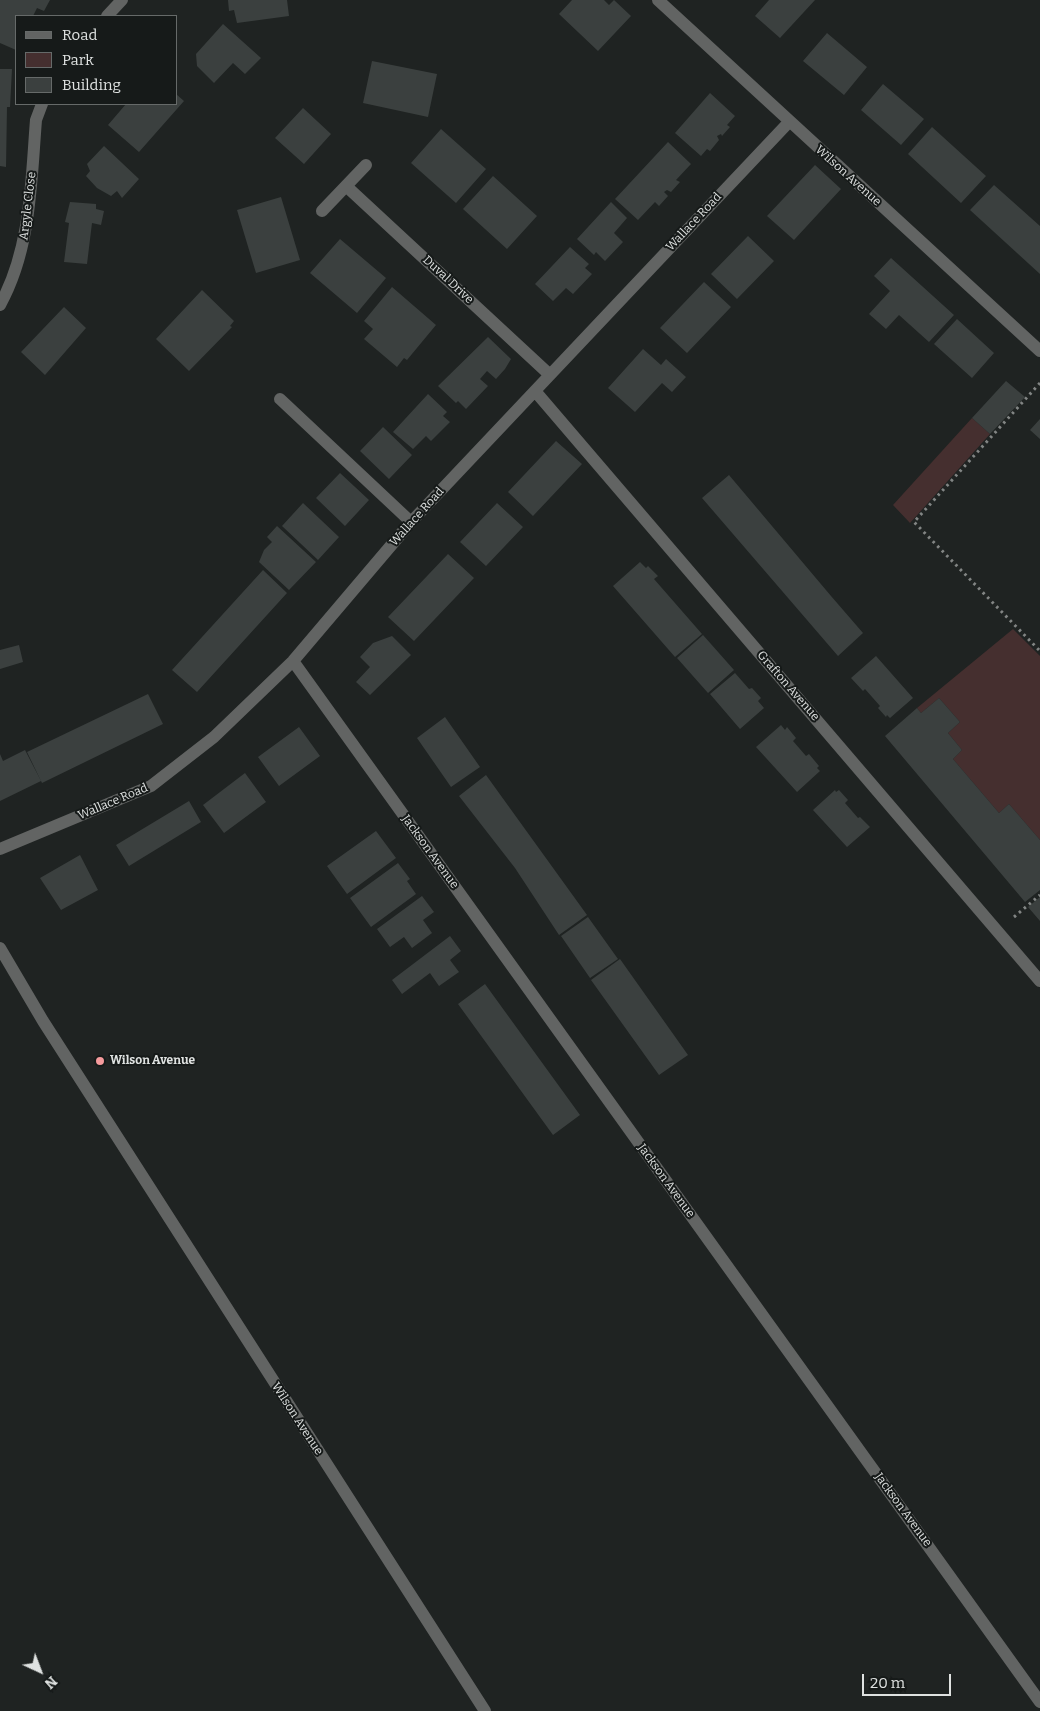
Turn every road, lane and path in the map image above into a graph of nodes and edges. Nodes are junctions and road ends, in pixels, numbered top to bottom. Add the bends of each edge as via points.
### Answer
1 (122, 0) edge
2 (658, 0) edge
3 (108, 15) edge
4 (42, 105) edge
5 (789, 122) junction
6 (366, 165) dead end
7 (346, 186) junction
8 (322, 211) dead end
9 (0, 305) edge
10 (1040, 352) edge
11 (550, 375) junction
12 (1040, 384) edge
13 (535, 391) junction
14 (280, 399) dead end
15 (412, 522) junction
16 (1040, 651) edge
17 (293, 661) junction
18 (0, 849) edge
19 (1040, 894) edge
20 (997, 931) junction
21 (0, 948) edge
22 (1040, 981) edge
23 (1040, 1702) edge
24 (485, 1711) edge

1 - 3 street
2 - 5 street, Wilson Avenue
4 - 9 street, Argyle Close via 36,120 24,241 10,288
5 - 10 street, Wilson Avenue
5 - 11 street, Wallace Road
6 - 7 street
7 - 8 street
7 - 11 street, Duval Drive
11 - 13 street, Wallace Road
12 - 16 path via 914,522
13 - 15 street, Wallace Road
13 - 20 street, Grafton Avenue
14 - 15 street
15 - 17 street, Wallace Road
17 - 18 street, Wallace Road via 214,737 151,786
17 - 23 street, Jackson Avenue
19 - 20 path
20 - 22 street, Grafton Avenue
21 - 24 street, Wilson Avenue via 43,1021

